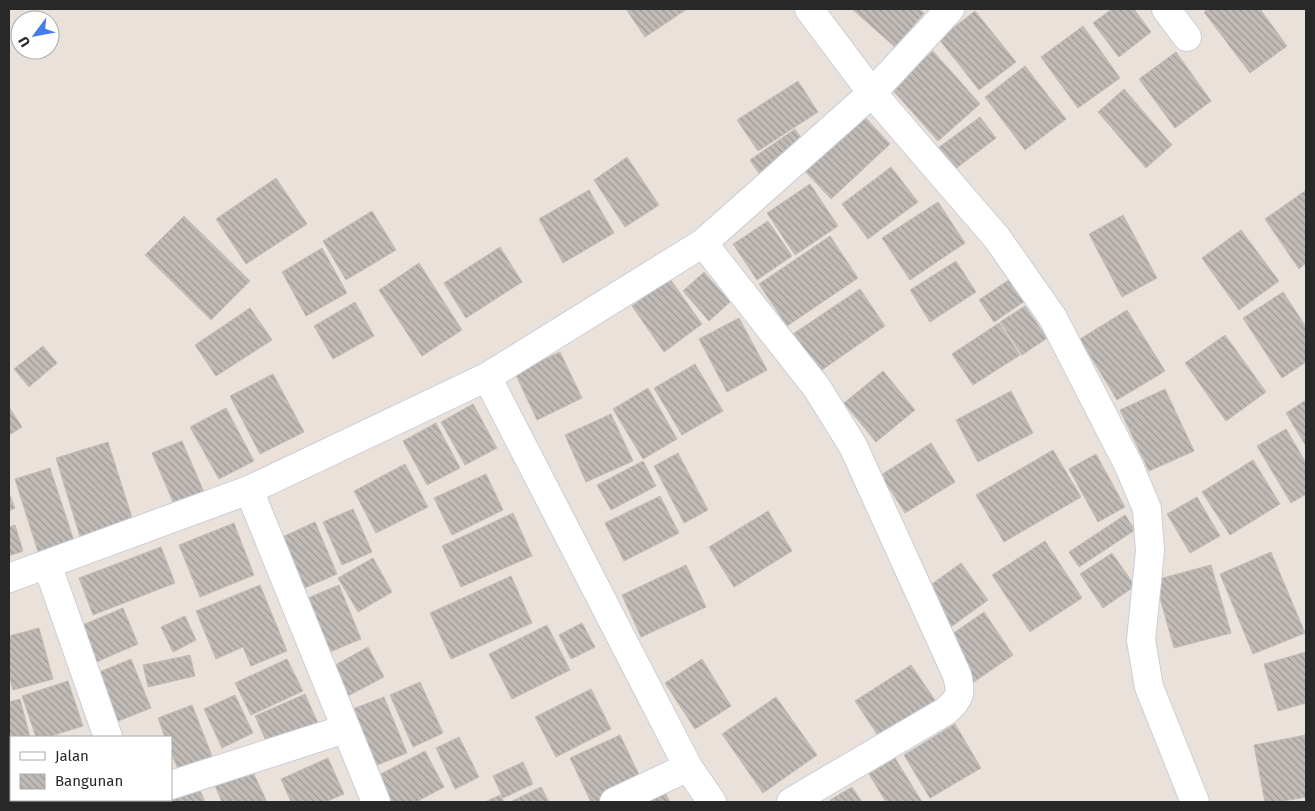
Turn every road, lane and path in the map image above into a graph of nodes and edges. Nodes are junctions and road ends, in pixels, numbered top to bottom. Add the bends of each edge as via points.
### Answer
1 (809, 9) edge
2 (950, 9) edge
3 (1166, 9) edge
4 (1188, 37) dead end
5 (872, 93) junction
6 (703, 243) junction
7 (487, 377) junction
8 (249, 490) junction
9 (47, 564) junction
10 (9, 578) edge
11 (345, 729) junction
12 (108, 736) edge
13 (688, 767) junction
14 (172, 785) edge
15 (376, 802) edge
16 (614, 802) edge
17 (712, 802) edge
18 (791, 802) edge
19 (1195, 802) edge

1 - 5 street
2 - 5 street
3 - 4 street
5 - 6 street
5 - 19 street via 997,238 1047,310 1130,466 1147,509 1150,551 1141,640 1149,687
6 - 7 street
6 - 18 street via 817,388 853,446 961,690 946,711
7 - 8 street
7 - 13 street
8 - 9 street
8 - 11 street
9 - 10 street
9 - 12 street
11 - 14 street
11 - 15 street
13 - 16 street
13 - 17 street

